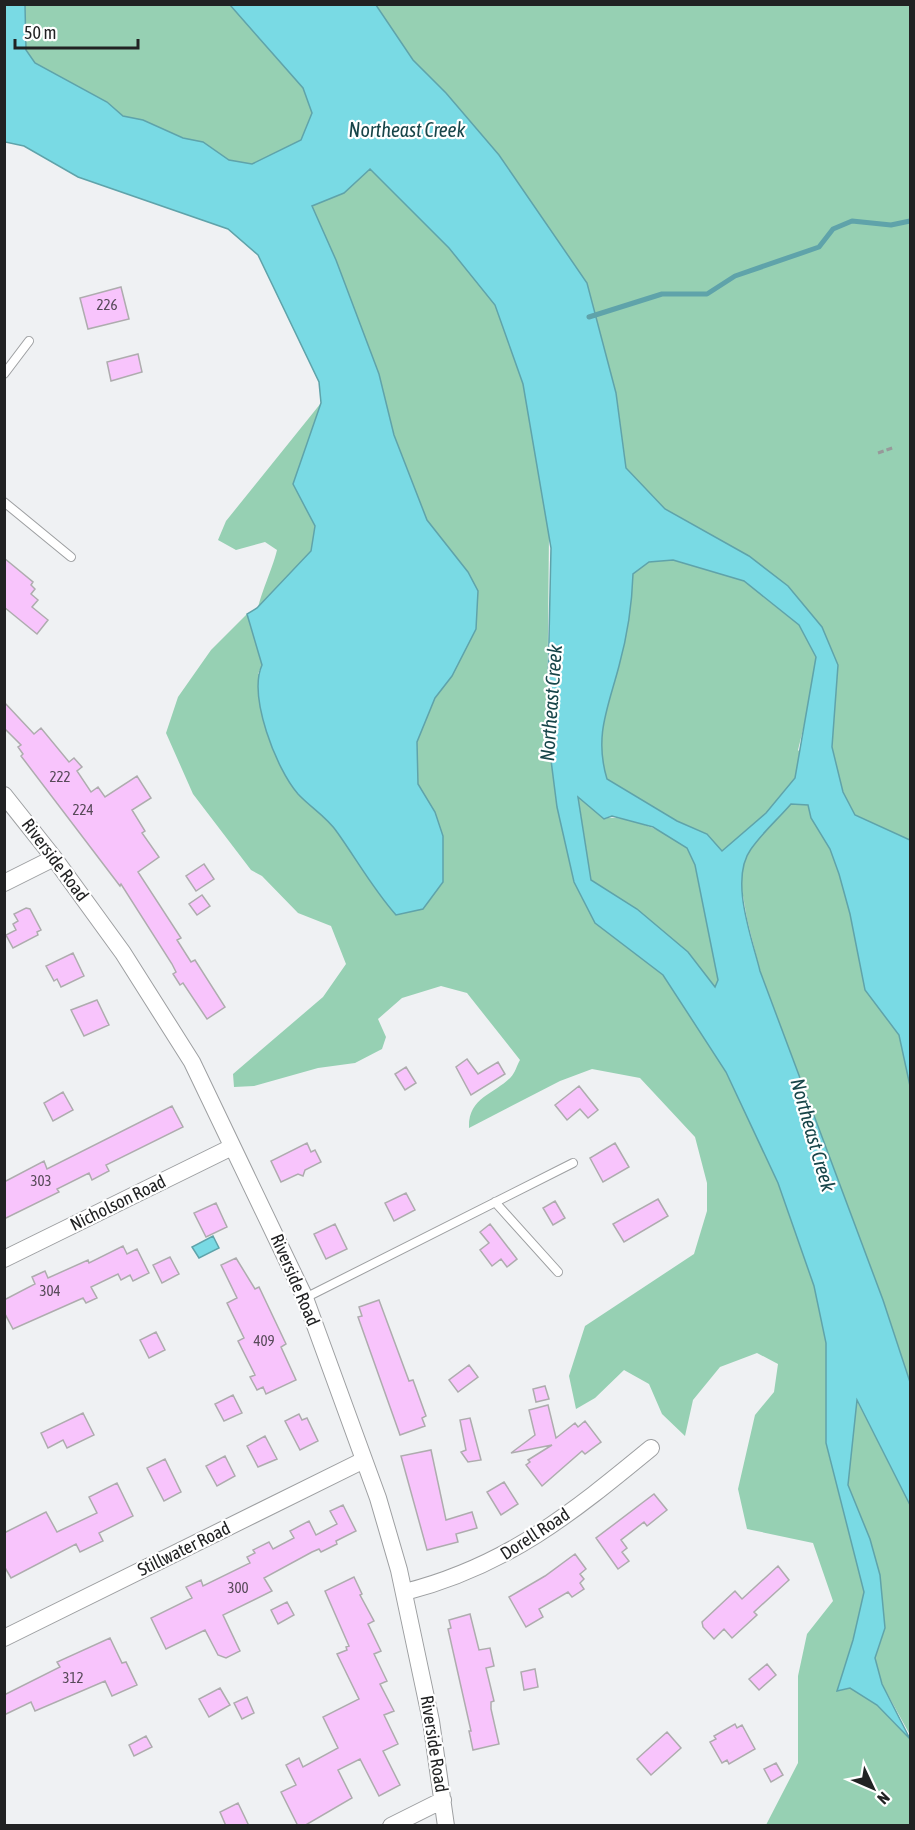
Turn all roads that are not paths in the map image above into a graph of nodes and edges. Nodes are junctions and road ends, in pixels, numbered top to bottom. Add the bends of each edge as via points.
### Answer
1 (28, 341) dead end
2 (4, 374) edge
3 (4, 502) edge
4 (71, 557) dead end
5 (4, 795) edge
6 (54, 858) junction
7 (4, 883) edge
8 (232, 1147) junction
9 (573, 1163) dead end
10 (495, 1202) junction
11 (4, 1259) edge
12 (558, 1272) dead end
13 (305, 1298) junction
14 (651, 1448) dead end
15 (364, 1460) junction
16 (405, 1592) junction
17 (4, 1638) edge
18 (443, 1800) junction
19 (391, 1826) edge
20 (446, 1826) edge

1 - 2 lane
3 - 4 lane
5 - 6 street, Riverside Road
6 - 7 street
6 - 8 street, Riverside Road via 162,1012 192,1062
8 - 11 street, Nicholson Road
8 - 13 street, Riverside Road
9 - 10 lane
10 - 12 lane
10 - 13 lane
13 - 15 street, Riverside Road
14 - 16 street, Dorell Road via 515,1549 478,1569
15 - 16 street, Riverside Road
15 - 17 street, Stillwater Road
16 - 18 street, Riverside Road
18 - 19 street
18 - 20 street, Riverside Road

